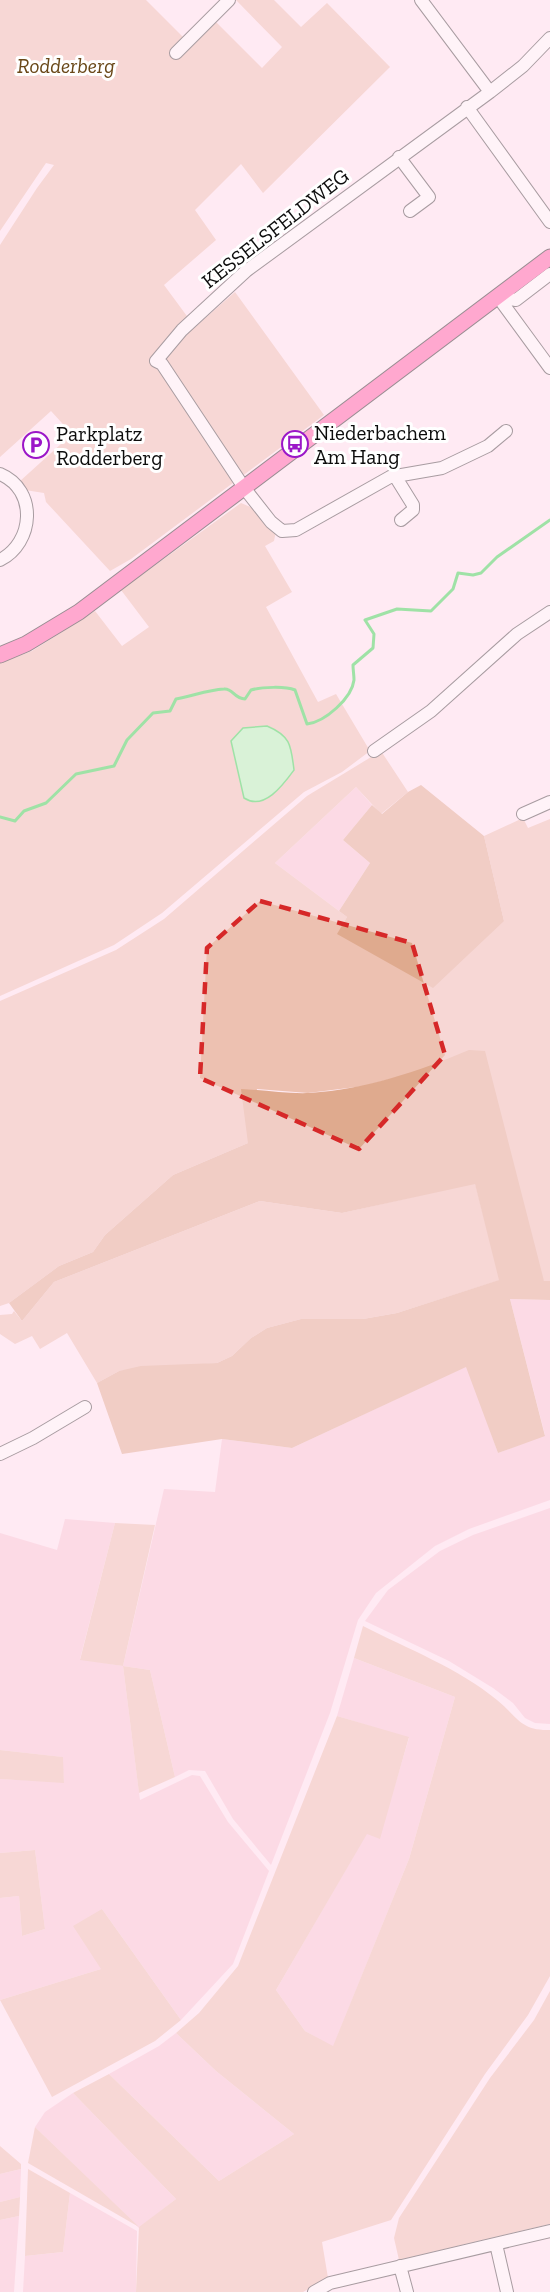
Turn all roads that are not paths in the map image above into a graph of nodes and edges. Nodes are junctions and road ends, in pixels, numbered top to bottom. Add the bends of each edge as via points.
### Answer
1 (229, 0) edge
2 (421, 0) edge
3 (550, 38) edge
4 (176, 53) dead end
5 (490, 92) junction
6 (467, 107) junction
7 (399, 157) junction
8 (410, 211) dead end
9 (550, 222) edge
10 (550, 257) edge
11 (550, 274) edge
12 (498, 297) junction
13 (550, 368) edge
14 (506, 431) dead end
15 (0, 474) edge
16 (395, 476) junction
17 (238, 494) junction
18 (401, 520) dead end
19 (0, 560) edge
20 (550, 612) edge
21 (0, 656) edge
22 (374, 751) dead end
23 (550, 802) edge
24 (523, 814) dead end
25 (85, 1407) dead end
26 (0, 1454) edge
27 (550, 2230) edge
28 (496, 2244) junction
29 (400, 2266) junction
30 (314, 2292) edge
31 (407, 2292) edge
32 (507, 2292) edge

1 - 4 street
2 - 5 street
3 - 5 street, KESSELSFELDWEG
5 - 6 street, KESSELSFELDWEG
6 - 7 street, KESSELSFELDWEG
6 - 9 street
7 - 8 street via 429,197
7 - 17 street, KESSELSFELDWEG via 246,271 182,330 156,361 162,364
10 - 12 main road
11 - 12 street via 516,300
12 - 13 street
12 - 17 main road
14 - 16 street via 488,446 442,468
15 - 19 street via 13,482 24,498 28,521 19,544
16 - 17 street via 296,530 282,531
16 - 18 street via 413,505
17 - 21 main road via 79,612 26,645
20 - 22 street via 517,634 431,711
23 - 24 street
25 - 26 street
27 - 28 street
28 - 29 street
28 - 32 street
29 - 30 street via 330,2283
29 - 31 street

